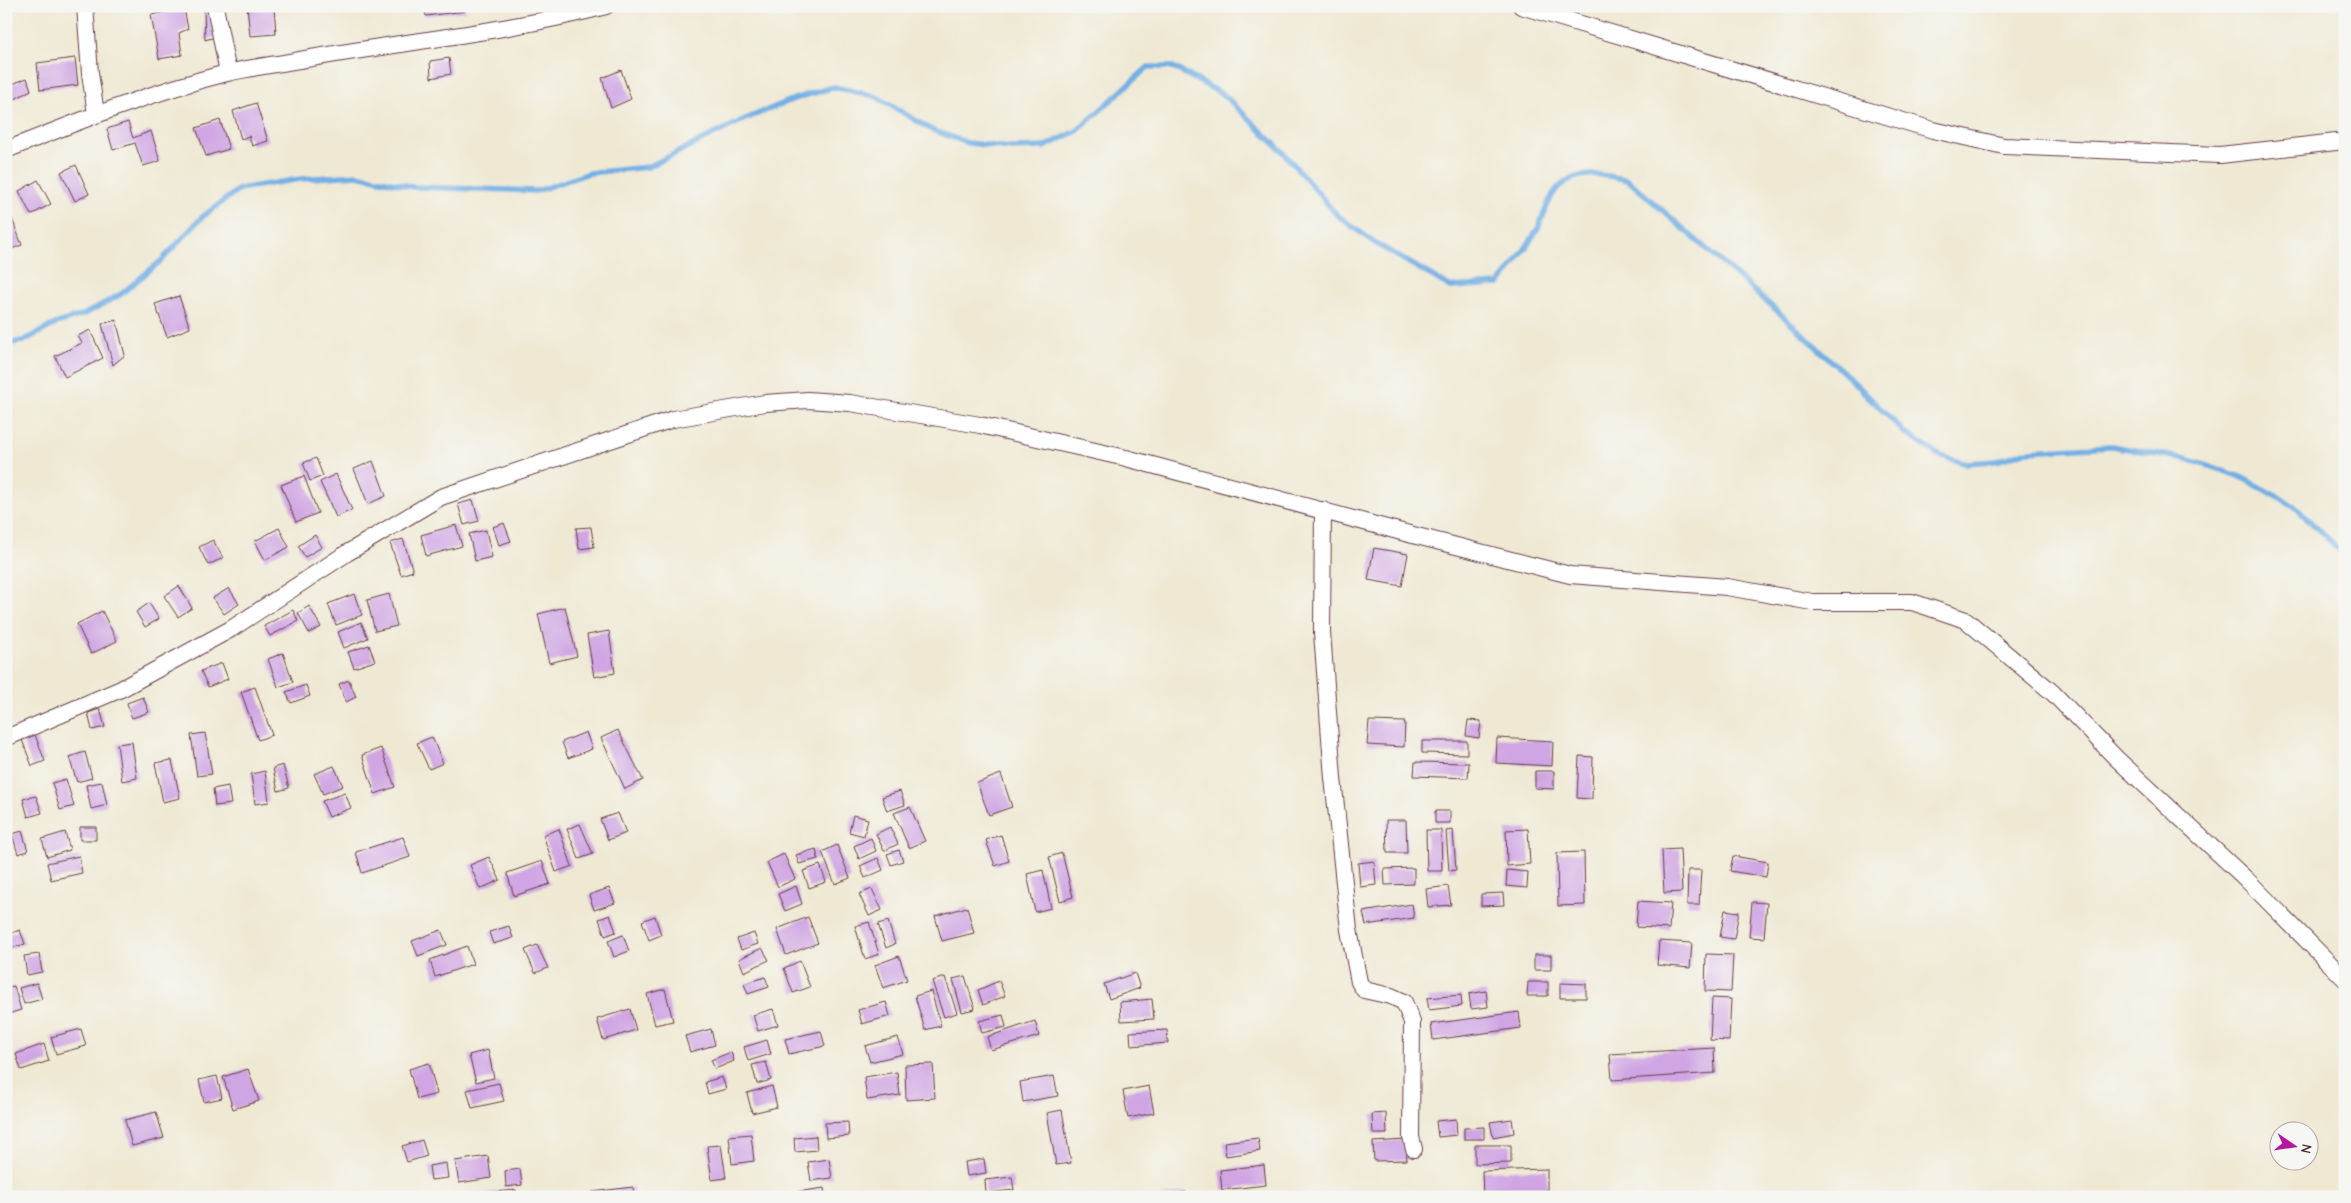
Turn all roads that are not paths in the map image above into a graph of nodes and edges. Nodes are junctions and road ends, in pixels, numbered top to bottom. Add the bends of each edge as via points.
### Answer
1 (86, 6) edge
2 (216, 6) edge
3 (606, 6) edge
4 (1521, 6) edge
5 (228, 73) junction
6 (96, 114) junction
7 (2345, 141) edge
8 (6, 150) edge
9 (1324, 510) junction
10 (6, 738) edge
11 (2345, 979) edge
12 (1414, 1149) dead end

1 - 6 street
2 - 5 street
3 - 5 street via 483,33
4 - 7 street via 1933,130 2004,146 2220,155
5 - 6 street
6 - 8 street
9 - 10 street via 1126,458 980,426 850,402 764,403 673,419 441,497 347,553 231,629 121,688
9 - 11 street via 1570,575 1727,587 1812,602 1912,602 1966,620 2053,693
9 - 12 street via 1322,632 1348,930 1359,982 1364,990 1404,1002 1412,1022 1411,1137

